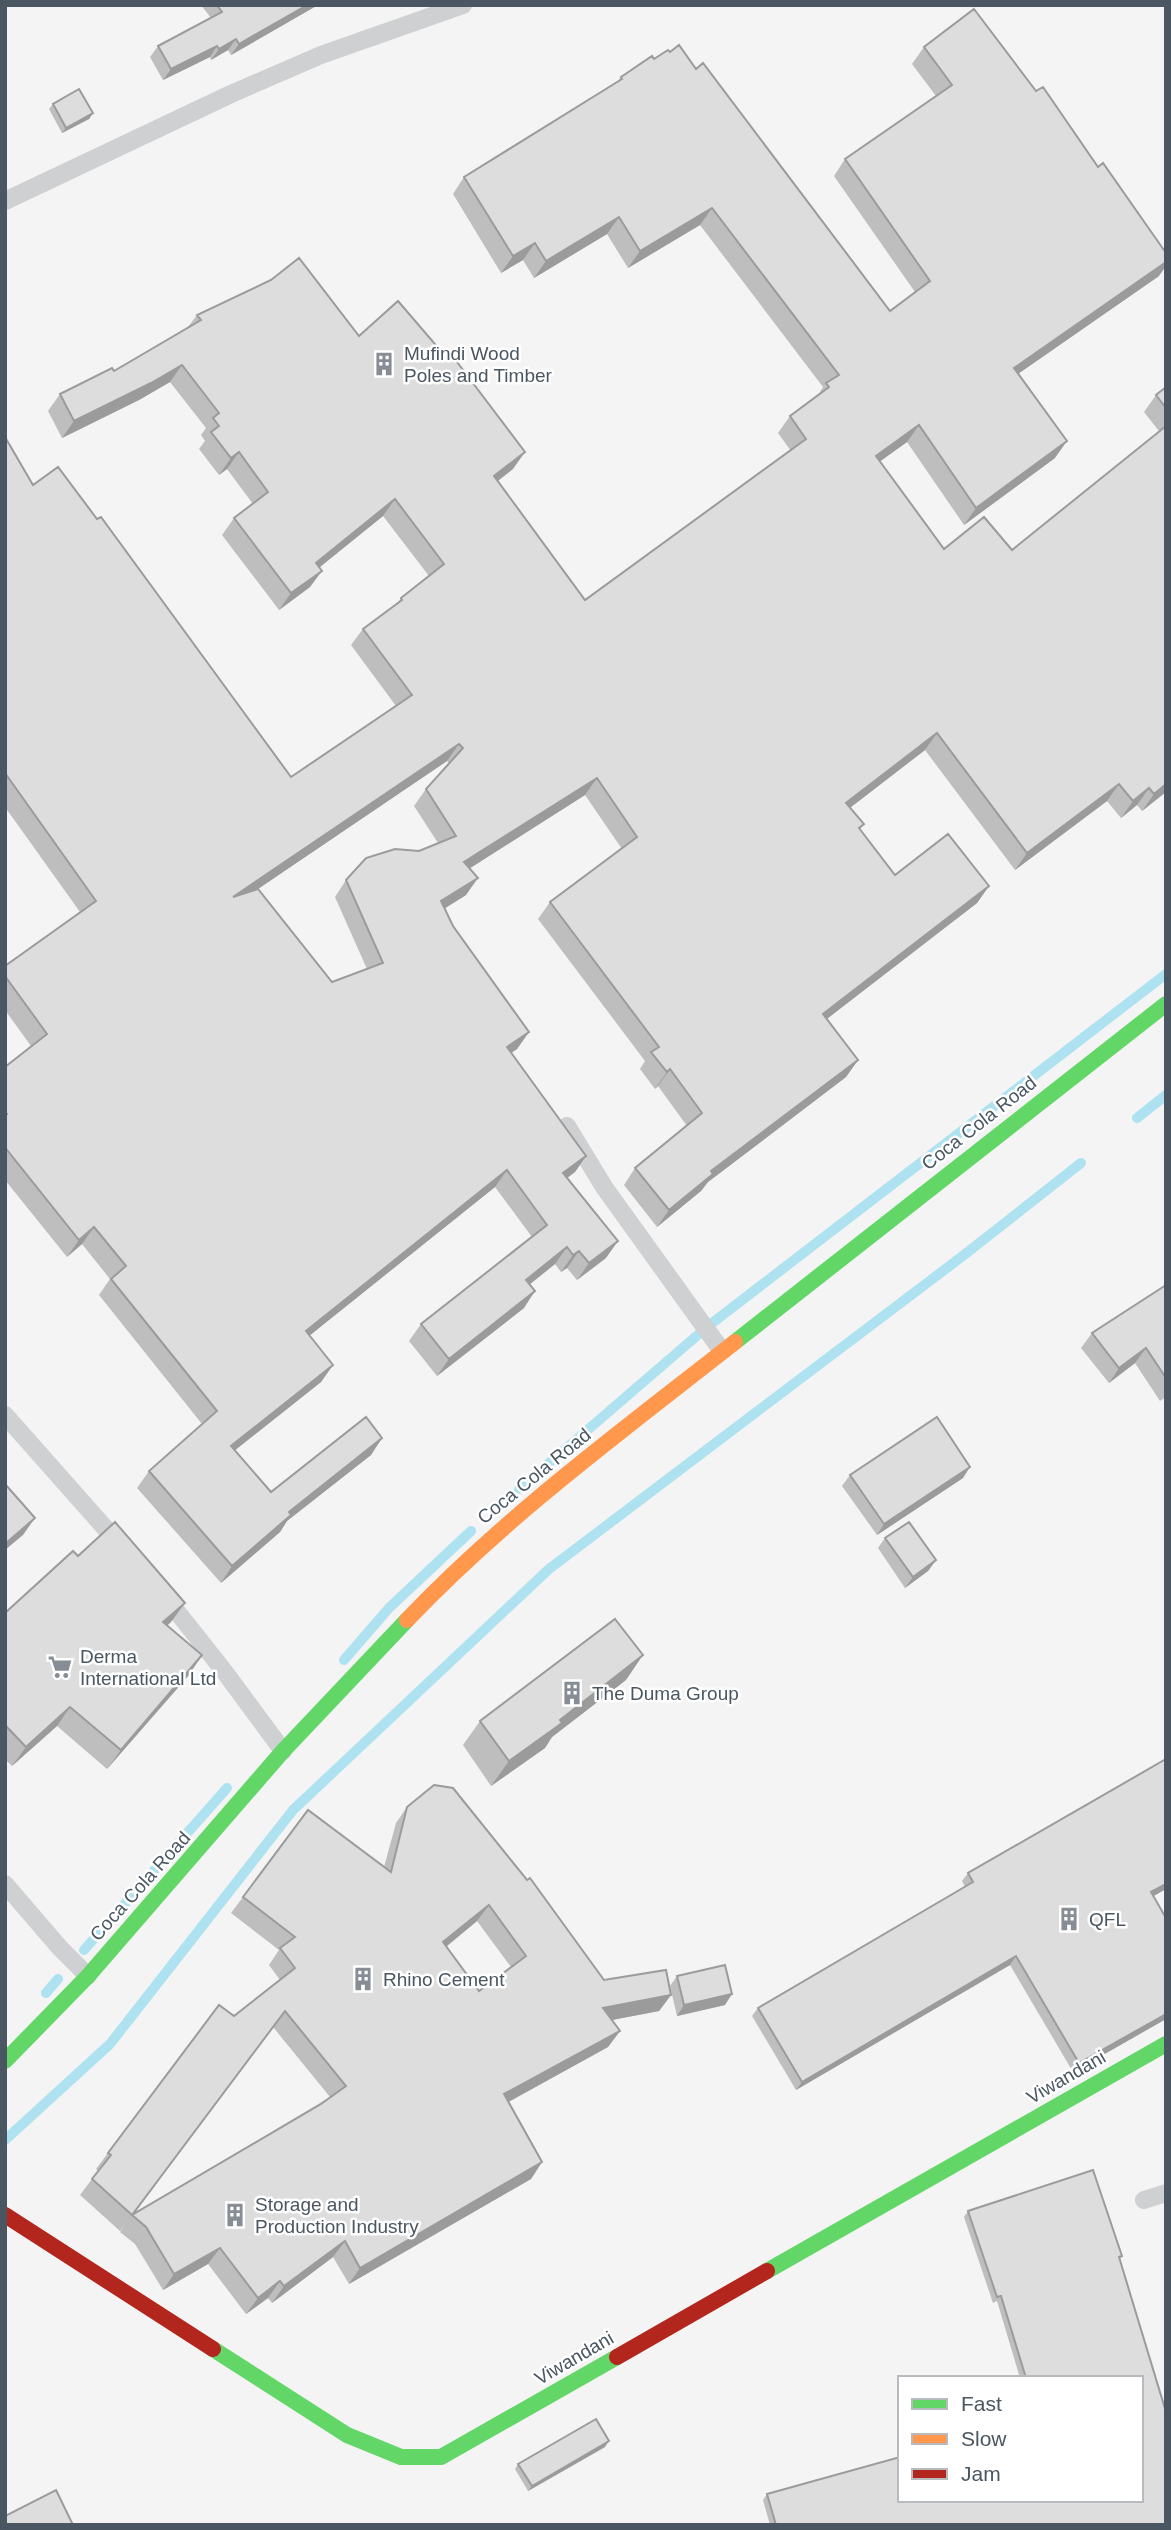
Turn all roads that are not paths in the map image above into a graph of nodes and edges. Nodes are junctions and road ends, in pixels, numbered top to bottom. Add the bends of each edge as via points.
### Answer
1 (463, 5) edge
2 (5, 201) edge
3 (1166, 1004) edge
4 (567, 1126) edge
5 (722, 1351) junction
6 (5, 1415) edge
7 (135, 1561) edge
8 (153, 1582) edge
9 (283, 1751) junction
10 (5, 1884) edge
11 (88, 1976) junction
12 (1166, 2044) edge
13 (5, 2062) edge
14 (1166, 2193) edge
15 (1144, 2200) dead end
16 (5, 2215) edge

1 - 2 lane via 321,55
3 - 5 main road, Coca Cola Road
4 - 5 lane via 604,1187
5 - 9 main road, Coca Cola Road via 452,1573
6 - 7 lane
8 - 9 lane
9 - 11 main road, Coca Cola Road
10 - 11 lane
11 - 13 main road, Coca Cola Road
12 - 16 main road, Viwandani via 441,2457 401,2457 347,2435
14 - 15 lane

